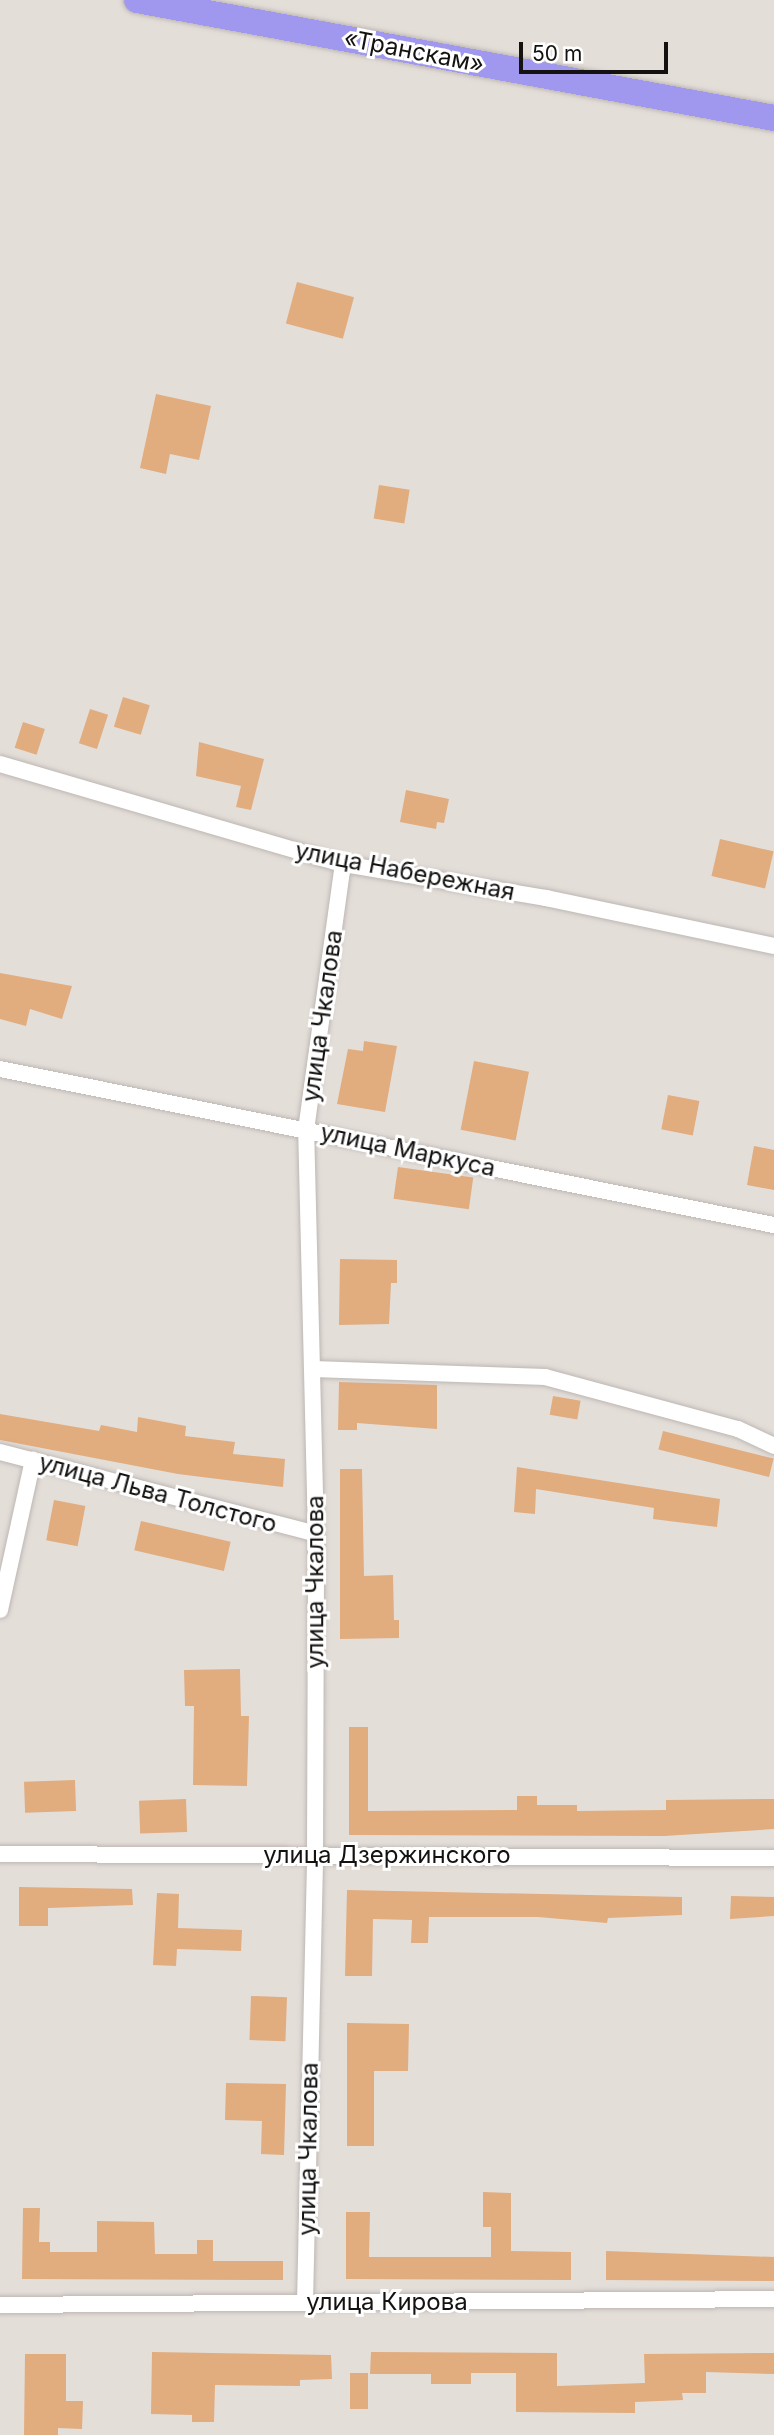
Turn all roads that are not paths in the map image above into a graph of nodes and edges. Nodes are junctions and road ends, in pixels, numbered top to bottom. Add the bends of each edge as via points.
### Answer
1 (137, 0) edge
2 (774, 118) edge
3 (0, 764) edge
4 (343, 864) junction
5 (774, 946) edge
6 (0, 1069) edge
7 (306, 1130) junction
8 (774, 1225) edge
9 (314, 1369) junction
10 (774, 1446) edge
11 (0, 1452) edge
12 (33, 1460) junction
13 (316, 1534) junction
14 (0, 1611) edge
15 (0, 1854) edge
16 (315, 1854) junction
17 (774, 1858) edge
18 (774, 2299) edge
19 (304, 2303) junction
20 (0, 2305) edge

1 - 2 highway, «Транскам»
3 - 4 street, улица Набережная
4 - 5 street, улица Набережная via 546,898
4 - 7 street, улица Чкалова
6 - 7 street, улица Маркуса
7 - 8 street, улица Маркуса
7 - 9 street, улица Чкалова
9 - 10 street via 545,1377 738,1429
9 - 13 street, улица Чкалова
11 - 12 street, улица Льва Толстого
12 - 13 street, улица Льва Толстого
12 - 14 street
13 - 16 street, улица Чкалова
15 - 16 street, улица Дзержинского
16 - 17 street, улица Дзержинского
16 - 19 street, улица Чкалова
18 - 19 street, улица Кирова
19 - 20 street, улица Кирова

